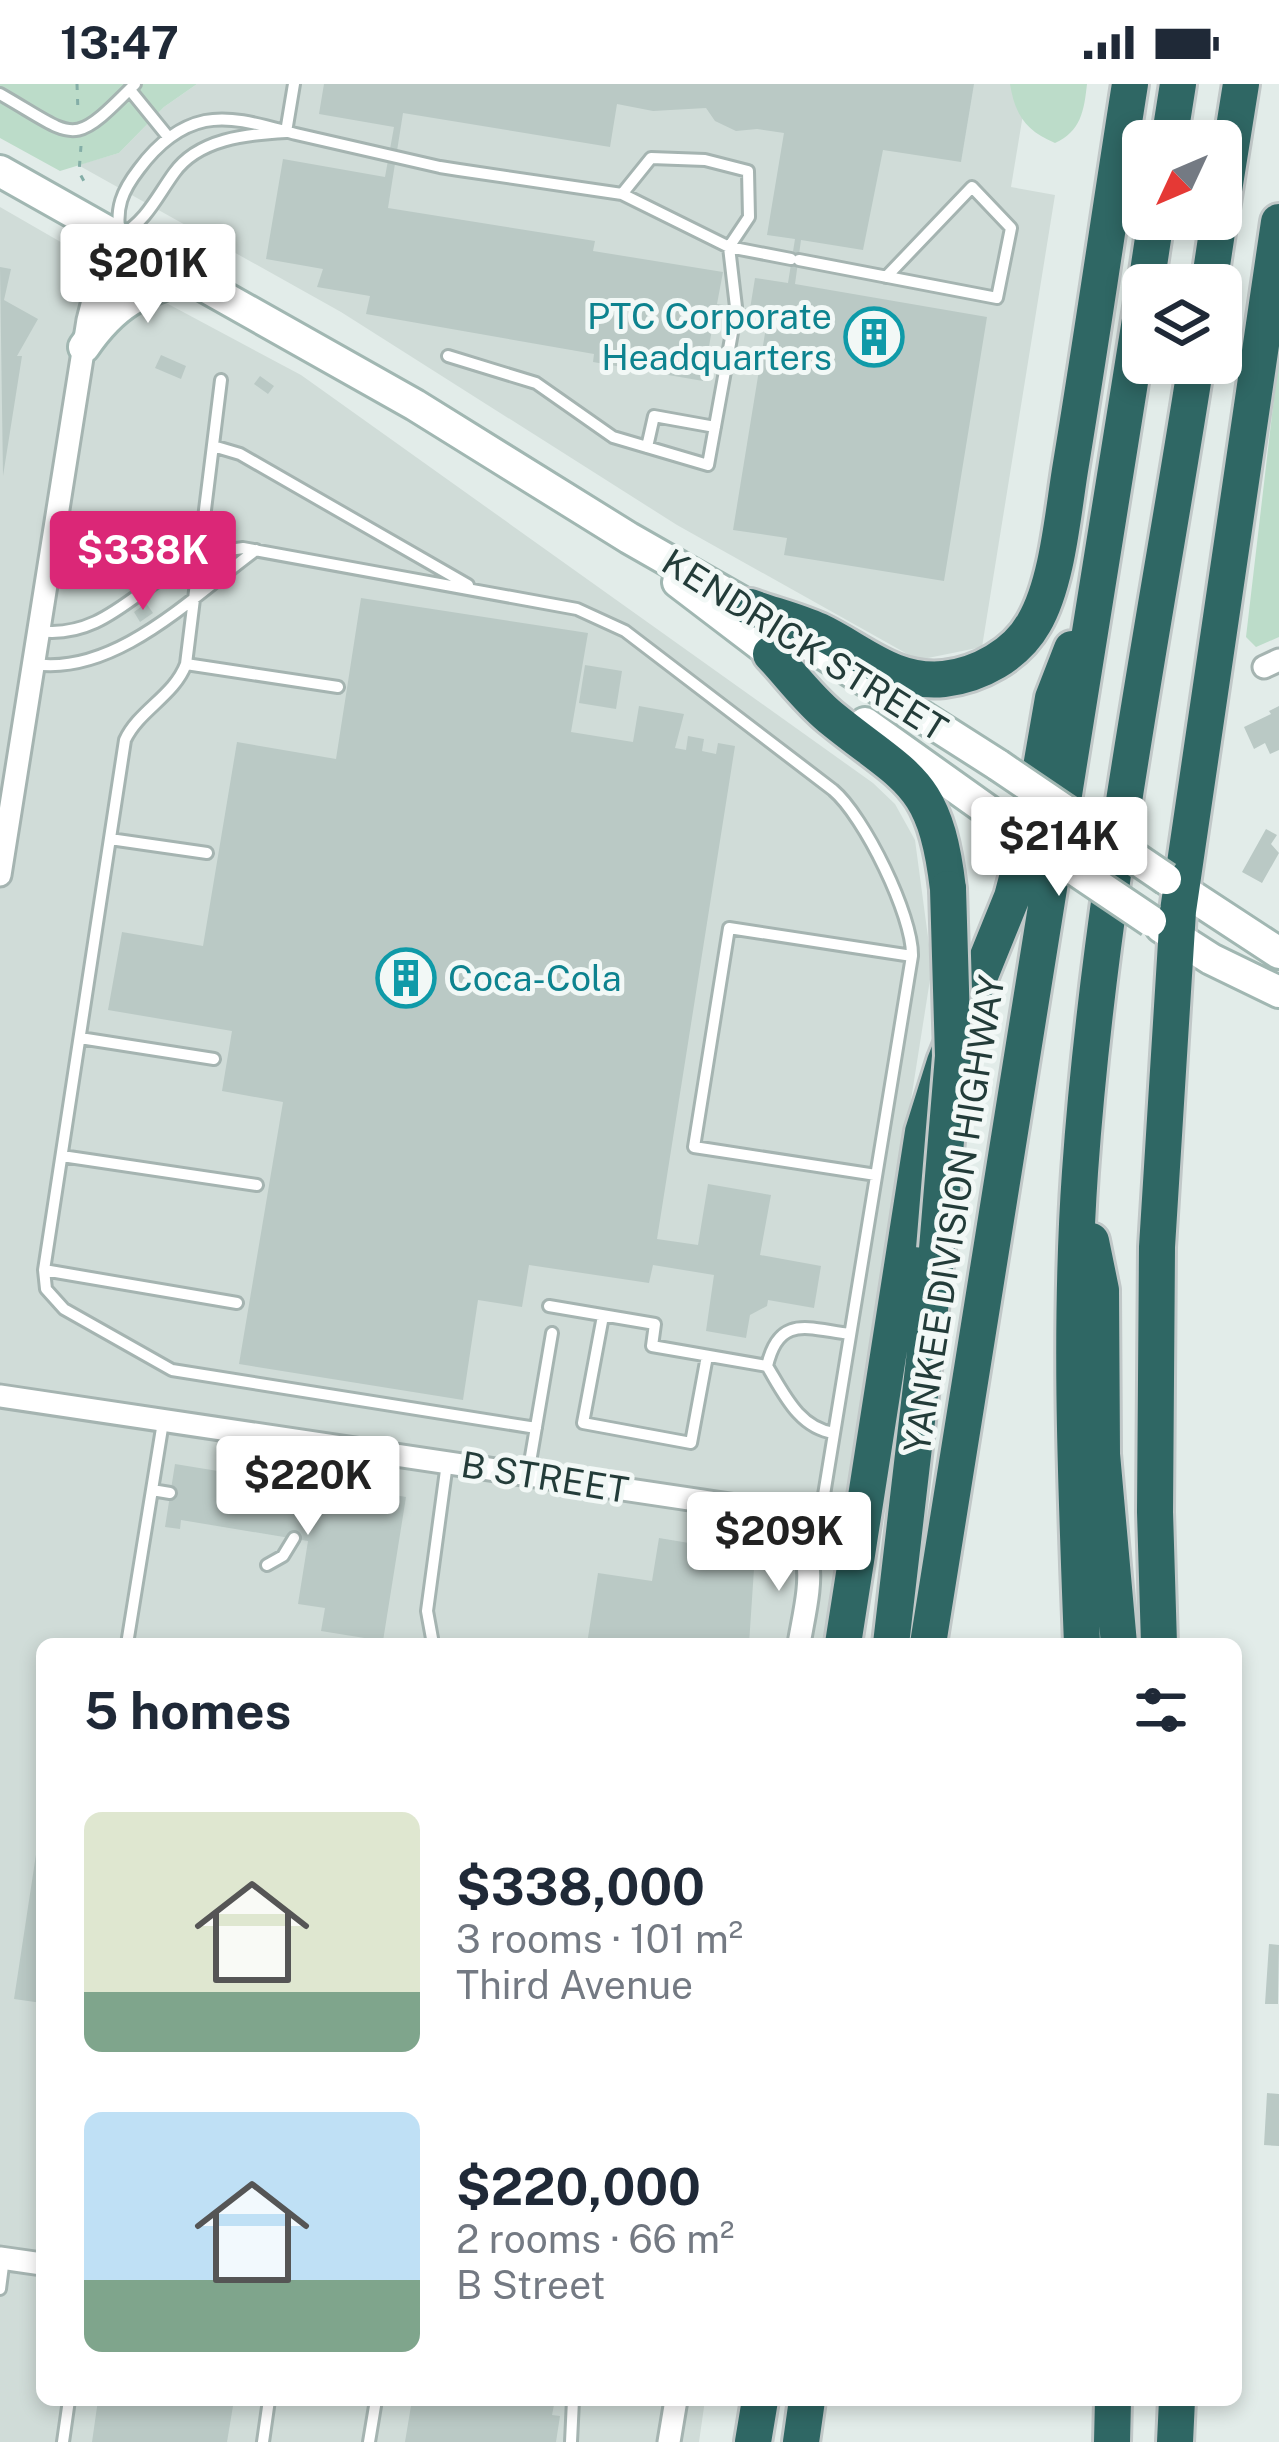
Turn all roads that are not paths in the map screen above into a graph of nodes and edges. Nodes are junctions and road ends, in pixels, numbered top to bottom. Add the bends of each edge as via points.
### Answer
1 (294, 84) edge
2 (1130, 84) edge
3 (1178, 84) edge
4 (1241, 84) edge
5 (133, 87) edge
6 (0, 94) edge
7 (1172, 120) edge
8 (1235, 120) edge
9 (286, 131) junction
10 (169, 138) junction
11 (4, 178) edge
12 (622, 194) junction
13 (1279, 222) edge
14 (120, 236) junction
15 (729, 247) junction
16 (190, 276) junction
17 (886, 277) junction
18 (84, 347) junction
19 (448, 356) dead end
20 (221, 380) dead end
21 (1130, 384) edge
22 (1193, 384) edge
23 (715, 428) junction
24 (213, 446) junction
25 (646, 447) junction
26 (629, 538) junction
27 (259, 548) junction
28 (200, 556) junction
29 (1097, 584) junction
30 (476, 590) junction
31 (195, 595) junction
32 (749, 607) junction
33 (38, 631) junction
34 (771, 654) junction
35 (34, 664) junction
36 (186, 664) junction
37 (338, 687) dead end
38 (4, 821) edge
39 (110, 839) junction
40 (207, 853) dead end
41 (0, 874) edge
42 (1173, 883) junction
43 (1163, 929) junction
44 (1279, 953) edge
45 (912, 956) junction
46 (1279, 992) edge
47 (80, 1038) junction
48 (214, 1059) dead end
49 (62, 1156) junction
50 (877, 1175) junction
51 (257, 1185) dead end
52 (1079, 1186) junction
53 (44, 1270) junction
54 (237, 1303) dead end
55 (549, 1306) dead end
56 (603, 1316) junction
57 (552, 1333) dead end
58 (850, 1334) junction
59 (707, 1356) junction
60 (767, 1366) junction
61 (0, 1396) edge
62 (164, 1419) junction
63 (536, 1428) junction
64 (834, 1433) junction
65 (307, 1441) junction
66 (447, 1462) junction
67 (528, 1474) junction
68 (302, 1485) dead end
69 (152, 1490) junction
70 (170, 1493) dead end
71 (798, 1534) junction
72 (294, 1538) dead end
73 (267, 1565) dead end
74 (128, 1638) edge
75 (432, 1638) edge
76 (801, 1638) edge
77 (844, 1638) edge
78 (892, 1638) edge
79 (929, 1638) edge
80 (1082, 1638) edge
81 (1118, 1638) edge
82 (1159, 1638) edge
83 (2, 2258) edge
84 (36, 2263) edge
85 (0, 2289) edge
86 (68, 2406) edge
87 (268, 2406) edge
88 (375, 2406) edge
89 (573, 2406) edge
90 (675, 2406) edge
91 (759, 2406) edge
92 (806, 2406) edge
93 (1112, 2406) edge
94 (1177, 2406) edge
95 (62, 2442) edge
96 (263, 2442) edge
97 (369, 2442) edge
98 (571, 2442) edge
99 (669, 2442) edge
100 (753, 2442) edge
101 (801, 2442) edge
102 (1112, 2442) edge
103 (1175, 2442) edge

1 - 9 lane
2 - 32 highway via 1067,488 1046,594 1030,630 978,670 923,679
3 - 7 highway
4 - 8 highway
5 - 6 lane via 98,123 72,131
5 - 10 lane
9 - 10 lane via 215,120
9 - 12 lane via 459,170
9 - 14 lane via 196,152 147,216
10 - 14 lane via 121,196
11 - 14 main road, KENDRICK STREET
12 - 15 lane
12 - 15 lane via 651,158 748,172 749,217
13 - 42 highway
14 - 16 main road, KENDRICK STREET
14 - 18 street via 98,281
15 - 17 lane
15 - 23 lane via 738,296
16 - 18 main road via 122,303
16 - 26 main road, KENDRICK STREET
17 - 17 lane via 972,187 1010,228 997,298
18 - 33 street
19 - 25 lane via 536,383 613,437
20 - 24 lane
21 - 29 highway, YANKEE DIVISION HIGHWAY
22 - 52 highway via 1104,941
23 - 25 lane via 654,416
23 - 25 lane via 708,465
24 - 28 lane
24 - 30 lane
26 - 32 main road, KENDRICK STREET
26 - 34 main road, KENDRICK STREET
27 - 28 lane
27 - 30 lane
27 - 31 lane
28 - 31 lane
28 - 33 lane via 95,624
29 - 77 highway via 1052,698 1012,897 923,1132
29 - 79 highway, YANKEE DIVISION HIGHWAY
30 - 45 lane via 613,623 833,790 866,830
31 - 35 lane via 110,655 65,667
31 - 36 lane
32 - 42 main road, KENDRICK STREET, bridge
33 - 35 street
34 - 43 main road, KENDRICK STREET, bridge
34 - 78 highway, bridge via 826,715 911,781 936,824 948,889 953,1069
35 - 38 street
36 - 37 lane
36 - 39 lane via 128,734
38 - 41 street
39 - 40 lane
39 - 47 lane
42 - 43 highway
42 - 44 main road, KENDRICK STREET
43 - 46 main road, KENDRICK STREET
43 - 82 highway
45 - 50 lane
45 - 50 lane via 729,928 726,946 694,1147
47 - 48 lane
47 - 49 lane
49 - 51 lane
49 - 53 lane
50 - 58 lane
52 - 80 highway via 1074,1397
52 - 81 highway via 1101,1290 1102,1454
53 - 54 lane
53 - 63 lane via 56,1303 172,1370
55 - 56 lane
56 - 59 lane via 655,1324 652,1346
56 - 59 lane via 583,1423 692,1443
57 - 63 lane
58 - 60 lane via 786,1331
58 - 64 lane
59 - 60 lane
60 - 64 lane via 804,1420
61 - 62 street, B STREET
62 - 65 street, B STREET
62 - 69 lane
63 - 67 lane
64 - 71 lane via 819,1510
65 - 66 street, B STREET
65 - 68 lane
66 - 67 street, B STREET
66 - 75 lane via 427,1611
67 - 71 street, B STREET via 763,1510
69 - 70 lane
69 - 74 lane
71 - 76 street via 809,1568
72 - 73 lane
83 - 84 street
83 - 85 lane
86 - 95 lane
87 - 96 lane
88 - 97 lane
89 - 98 lane
90 - 99 street
91 - 100 highway
92 - 101 highway
93 - 102 highway
94 - 103 highway

